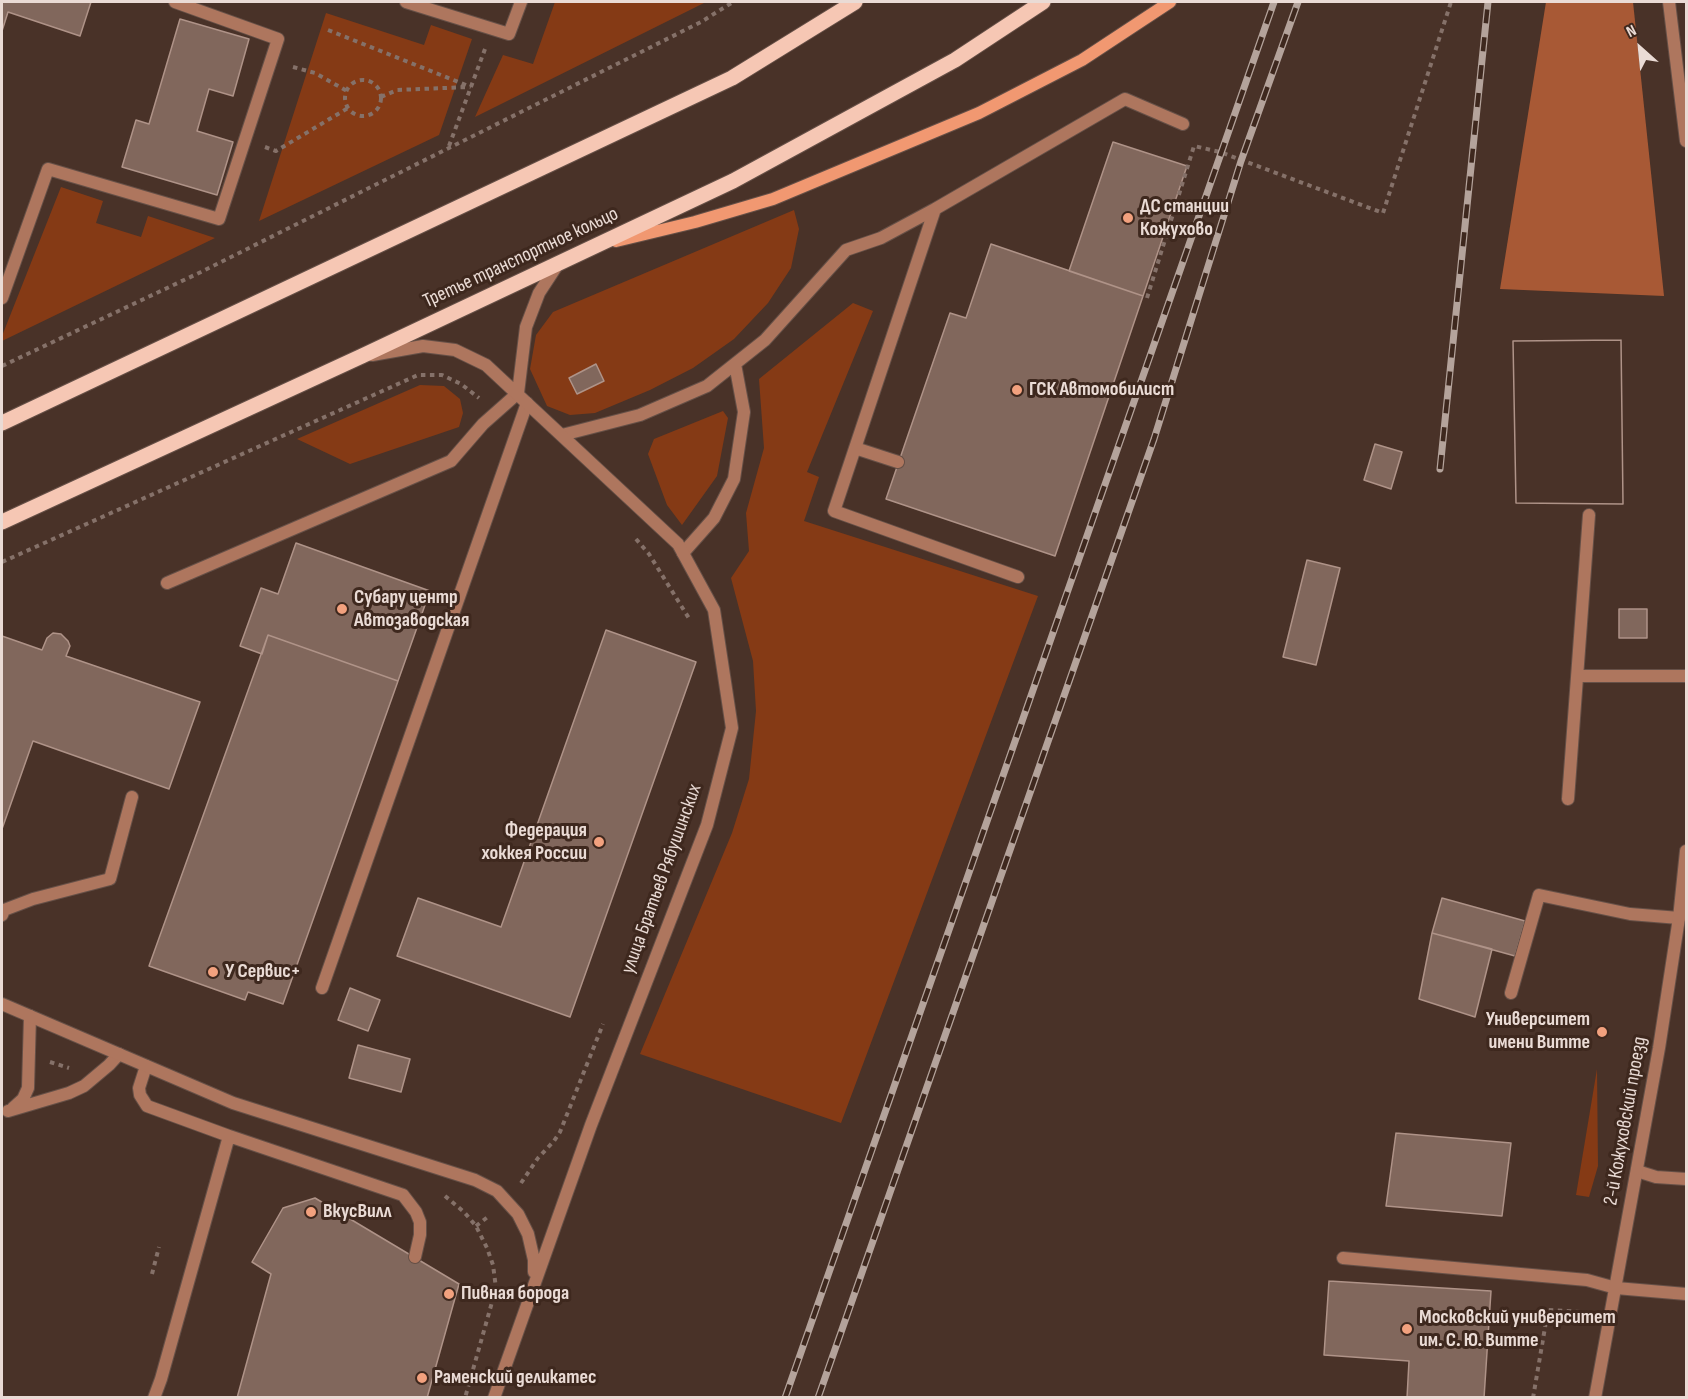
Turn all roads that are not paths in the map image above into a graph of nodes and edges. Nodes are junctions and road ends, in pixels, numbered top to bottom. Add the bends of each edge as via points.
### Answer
1 (175, 2) edge
2 (406, 2) edge
3 (521, 2) edge
4 (855, 2) edge
5 (1043, 2) edge
6 (1170, 2) edge
7 (1669, 2) edge
8 (1183, 124) dead end
9 (1686, 141) edge
10 (935, 210) junction
11 (595, 246) junction
12 (558, 264) junction
13 (2, 298) edge
14 (362, 356) junction
15 (735, 364) junction
16 (518, 393) junction
17 (527, 402) junction
18 (2, 423) edge
19 (562, 435) junction
20 (855, 448) junction
21 (898, 462) dead end
22 (1589, 515) dead end
23 (2, 522) edge
24 (683, 553) junction
25 (1018, 578) dead end
26 (167, 583) dead end
27 (1578, 676) junction
28 (1686, 676) edge
29 (132, 797) dead end
30 (1568, 799) dead end
31 (1686, 851) edge
32 (2, 915) edge
33 (1679, 918) junction
34 (322, 988) dead end
35 (1511, 993) dead end
36 (2, 1004) edge
37 (30, 1016) junction
38 (119, 1054) junction
39 (146, 1066) junction
40 (5, 1112) edge
41 (229, 1136) junction
42 (1637, 1171) junction
43 (1686, 1179) edge
44 (415, 1257) dead end
45 (1344, 1258) dead end
46 (533, 1283) junction
47 (1616, 1288) junction
48 (1686, 1294) edge
49 (154, 1398) edge
50 (494, 1398) edge
51 (1595, 1398) edge

1 - 13 street via 278,39 219,219 48,169
2 - 3 street via 509,34
4 - 18 main road via 732,78
5 - 11 main road, Третье транспортное кольцо via 955,60 831,129 733,181
6 - 11 main road via 1082,60 979,113 843,171 773,199
7 - 9 street
8 - 10 street via 1125,99
10 - 15 street via 881,238 846,250 765,340
10 - 20 street
11 - 12 main road, Третье транспортное кольцо
12 - 14 main road, Третье транспортное кольцо
12 - 16 street via 539,293 526,327
14 - 16 street, улица Братьев Рябушинских via 423,346 455,350 486,365
14 - 23 main road, Третье транспортное кольцо
15 - 19 street via 707,386 640,415
15 - 24 street via 744,412 734,479 714,518
16 - 17 street, улица Братьев Рябушинских
16 - 26 street via 483,424 451,461
17 - 19 street, улица Братьев Рябушинских
17 - 34 street
19 - 24 street, улица Братьев Рябушинских
20 - 21 street
20 - 25 street via 834,511
22 - 27 street
24 - 46 street, улица Братьев Рябушинских via 714,610 732,728 707,825
27 - 28 street
27 - 30 street
29 - 32 street via 110,879 33,899 4,910
31 - 33 street, 2-й Кожуховский проезд
33 - 35 street via 1630,914 1539,895
33 - 42 street, 2-й Кожуховский проезд
36 - 37 street
37 - 38 street
37 - 40 street via 28,1088 22,1099
38 - 39 street
38 - 40 street via 84,1086
39 - 41 street via 139,1088 147,1107
39 - 46 street via 233,1103 475,1180 497,1191 518,1214 528,1234 534,1260
41 - 44 street via 403,1195 420,1222
41 - 49 street
42 - 43 street
42 - 47 street, 2-й Кожуховский проезд
45 - 47 street via 1587,1280
46 - 50 street, улица Братьев Рябушинских
47 - 48 street
47 - 51 street, 2-й Кожуховский проезд

